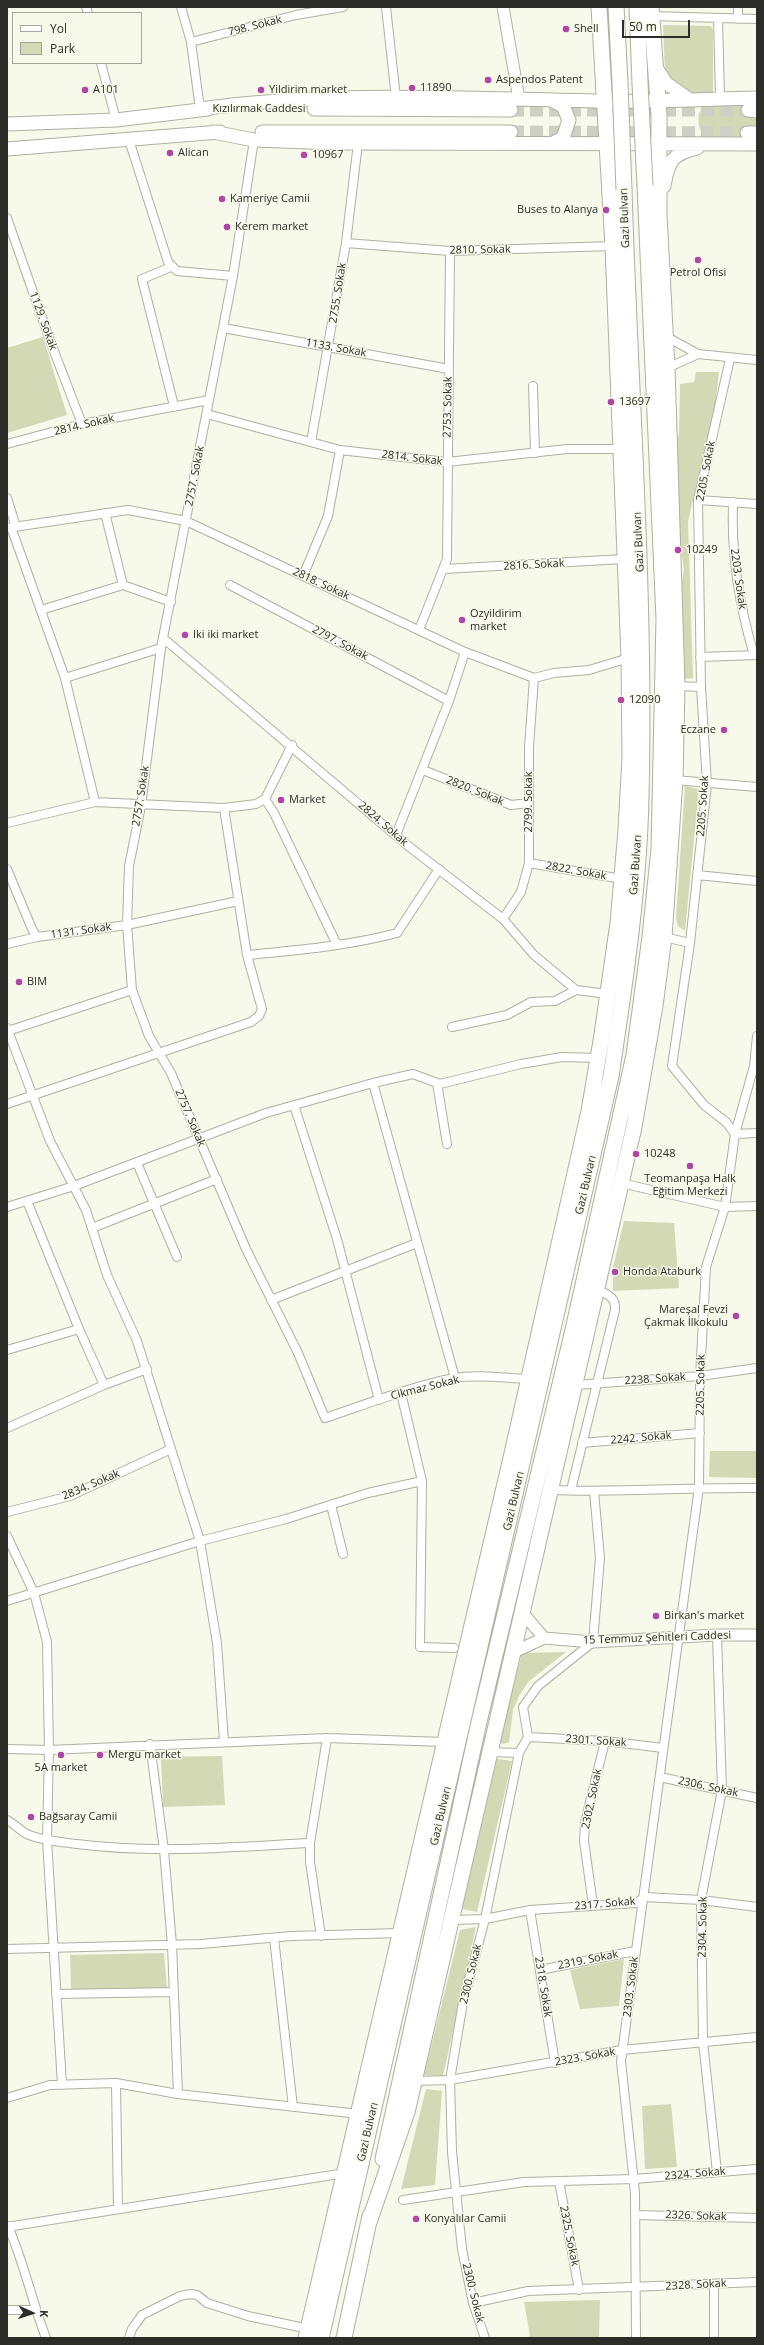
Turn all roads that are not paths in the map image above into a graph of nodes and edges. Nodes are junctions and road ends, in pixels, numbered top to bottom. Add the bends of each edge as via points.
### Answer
1 (181, 7) edge
2 (344, 7) edge
3 (386, 7) edge
4 (503, 7) edge
5 (599, 7) edge
6 (616, 7) edge
7 (637, 7) edge
8 (670, 7) edge
9 (738, 7) edge
10 (295, 11) edge
11 (651, 12) edge
12 (670, 16) junction
13 (718, 18) junction
14 (738, 19) junction
15 (757, 19) edge
16 (192, 42) junction
17 (101, 64) edge
18 (655, 66) junction
19 (396, 98) junction
20 (720, 98) junction
21 (757, 98) edge
22 (519, 99) junction
23 (551, 100) junction
24 (690, 100) junction
25 (603, 101) junction
26 (657, 101) junction
27 (200, 109) junction
28 (511, 110) tunnel mouth
29 (116, 120) junction
30 (7, 124) edge
31 (213, 132) junction
32 (511, 132) tunnel mouth
33 (129, 140) junction
34 (254, 140) junction
35 (358, 144) junction
36 (658, 144) junction
37 (713, 144) junction
38 (757, 144) edge
39 (549, 145) junction
40 (606, 145) junction
41 (7, 149) edge
42 (7, 218) edge
43 (661, 239) junction
44 (346, 244) junction
45 (613, 246) junction
46 (450, 251) junction
47 (171, 267) junction
48 (233, 276) junction
49 (223, 328) junction
50 (665, 336) junction
51 (329, 347) junction
52 (698, 354) junction
53 (730, 359) junction
54 (757, 360) edge
55 (667, 368) junction
56 (449, 369) junction
57 (533, 386) dead end
58 (209, 400) junction
59 (174, 406) junction
60 (207, 414) junction
61 (82, 424) junction
62 (311, 442) junction
63 (7, 444) edge
64 (622, 449) junction
65 (340, 450) junction
66 (535, 453) junction
67 (447, 462) junction
68 (7, 498) edge
69 (698, 500) junction
70 (733, 502) junction
71 (757, 504) edge
72 (105, 513) junction
73 (186, 521) junction
74 (671, 526) junction
75 (12, 527) edge
76 (624, 559) junction
77 (662, 564) junction
78 (444, 569) junction
79 (303, 576) junction
80 (123, 585) junction
81 (230, 586) dead end
82 (171, 602) junction
83 (674, 602) junction
84 (642, 607) junction
85 (41, 610) junction
86 (419, 630) junction
87 (163, 638) junction
88 (161, 648) junction
89 (465, 652) junction
90 (756, 655) edge
91 (629, 658) junction
92 (700, 658) junction
93 (65, 678) junction
94 (534, 678) junction
95 (677, 686) junction
96 (701, 687) junction
97 (449, 701) junction
98 (292, 745) junction
99 (423, 770) junction
100 (675, 780) junction
101 (707, 784) junction
102 (757, 787) edge
103 (265, 799) junction
104 (95, 802) junction
105 (529, 803) junction
106 (141, 806) junction
107 (224, 808) junction
108 (7, 823) edge
109 (396, 835) junction
110 (530, 863) junction
111 (7, 869) edge
112 (439, 869) junction
113 (697, 875) junction
114 (622, 879) junction
115 (757, 881) edge
116 (238, 901) junction
117 (503, 919) junction
118 (127, 925) junction
119 (664, 937) junction
120 (37, 938) junction
121 (690, 943) junction
122 (7, 944) edge
123 (337, 945) junction
124 (246, 955) junction
125 (132, 990) junction
126 (576, 990) junction
127 (608, 994) junction
128 (452, 1027) dead end
129 (7, 1029) edge
130 (757, 1036) edge
131 (160, 1053) junction
132 (598, 1058) junction
133 (373, 1083) junction
134 (437, 1083) junction
135 (32, 1095) junction
136 (7, 1104) edge
137 (294, 1105) junction
138 (757, 1133) edge
139 (735, 1134) junction
140 (199, 1140) junction
141 (447, 1144) dead end
142 (137, 1163) junction
143 (217, 1179) junction
144 (621, 1183) junction
145 (74, 1186) junction
146 (27, 1201) junction
147 (154, 1204) junction
148 (757, 1206) edge
149 (7, 1207) edge
150 (725, 1207) junction
151 (92, 1228) junction
152 (417, 1243) junction
153 (177, 1257) dead end
154 (346, 1271) junction
155 (597, 1289) junction
156 (271, 1300) junction
157 (79, 1329) junction
158 (7, 1350) edge
159 (757, 1368) edge
160 (147, 1369) junction
161 (700, 1376) junction
162 (455, 1378) junction
163 (528, 1379) junction
164 (598, 1383) junction
165 (104, 1385) junction
166 (576, 1385) junction
167 (401, 1393) junction
168 (379, 1400) junction
169 (325, 1418) joint
170 (7, 1428) edge
171 (700, 1433) junction
172 (582, 1443) junction
173 (171, 1449) junction
174 (422, 1482) junction
175 (699, 1487) junction
176 (757, 1488) edge
177 (552, 1490) junction
178 (571, 1490) junction
179 (594, 1491) junction
180 (331, 1505) junction
181 (7, 1512) edge
182 (7, 1536) edge
183 (200, 1541) junction
184 (342, 1554) dead end
185 (34, 1593) junction
186 (7, 1601) edge
187 (522, 1612) junction
188 (717, 1635) junction
189 (757, 1635) edge
190 (544, 1638) junction
191 (679, 1638) junction
192 (593, 1642) junction
193 (454, 1648) dead end
194 (512, 1653) junction
195 (528, 1737) junction
196 (327, 1738) junction
197 (224, 1741) junction
198 (605, 1741) junction
199 (444, 1742) junction
200 (150, 1744) junction
201 (664, 1748) junction
202 (7, 1749) edge
203 (49, 1750) junction
204 (490, 1752) junction
205 (519, 1753) junction
206 (660, 1777) junction
207 (722, 1790) junction
208 (757, 1798) edge
209 (7, 1820) edge
210 (47, 1840) junction
211 (310, 1843) junction
212 (164, 1850) junction
213 (645, 1898) junction
214 (701, 1900) junction
215 (593, 1905) junction
216 (757, 1907) edge
217 (530, 1910) junction
218 (486, 1919) junction
219 (452, 1920) junction
220 (400, 1933) junction
221 (321, 1936) junction
222 (274, 1938) junction
223 (172, 1945) junction
224 (52, 1948) junction
225 (7, 1949) edge
226 (635, 1950) junction
227 (540, 1970) junction
228 (174, 1992) junction
229 (56, 1994) junction
230 (757, 2037) edge
231 (703, 2042) junction
232 (622, 2050) junction
233 (555, 2063) junction
234 (450, 2080) junction
235 (414, 2081) junction
236 (116, 2083) junction
237 (62, 2085) junction
238 (178, 2094) junction
239 (7, 2098) edge
240 (293, 2107) junction
241 (359, 2114) junction
242 (757, 2169) edge
243 (717, 2172) junction
244 (345, 2173) junction
245 (634, 2179) junction
246 (559, 2181) junction
247 (458, 2193) junction
248 (403, 2200) dead end
249 (118, 2209) junction
250 (635, 2215) junction
251 (757, 2218) edge
252 (368, 2225) junction
253 (8, 2226) edge
254 (757, 2282) edge
255 (714, 2284) junction
256 (636, 2288) junction
257 (579, 2290) junction
258 (473, 2303) junction
259 (7, 2310) edge
260 (36, 2310) junction
261 (308, 2334) edge
262 (46, 2338) edge
263 (129, 2338) edge
264 (321, 2338) edge
265 (344, 2338) edge
266 (485, 2338) edge
267 (636, 2338) edge
268 (714, 2338) edge

1 - 16 street
2 - 10 street, 798. Sokak
3 - 19 street
4 - 22 main road
5 - 25 highway
6 - 84 highway, Gazi Bulvarı, bridge
7 - 77 highway, Gazi Bulvarı, bridge
8 - 12 street
9 - 14 street
10 - 16 street, 798. Sokak
11 - 12 street
11 - 18 highway
12 - 13 street
13 - 14 street
13 - 20 street
14 - 15 street
16 - 27 street
17 - 29 street
18 - 24 main road via 666,83
18 - 26 highway
19 - 22 main road
19 - 27 main road via 256,101
20 - 21 main road
20 - 24 main road
22 - 23 main road
23 - 25 main road
23 - 39 main road via 563,106 569,120 563,138
24 - 26 main road
25 - 26 main road
25 - 40 highway
26 - 36 highway
27 - 28 main road, Kızılırmak Caddesi
27 - 29 main road, Kızılırmak Caddesi
29 - 30 main road, Kızılırmak Caddesi
31 - 32 main road, Kızılırmak Caddesi
31 - 33 main road, Kızılırmak Caddesi
31 - 34 main road
33 - 41 main road, Kızılırmak Caddesi
33 - 47 street
34 - 35 main road
34 - 48 street, 2757. Sokak
35 - 39 main road
35 - 44 street, 2755. Sokak
36 - 37 main road
36 - 40 main road
36 - 43 highway
37 - 38 main road
37 - 43 main road via 684,151 674,157 667,167 662,196
39 - 40 main road
40 - 45 highway
42 - 61 street, 1129. Sokak
43 - 50 highway
44 - 46 street, 2810. Sokak
44 - 51 street, 2755. Sokak
45 - 46 street, 2810. Sokak
45 - 64 highway
46 - 56 street, 2753. Sokak
47 - 48 street via 177,271
47 - 59 street via 142,279
48 - 49 street, 2757. Sokak
49 - 51 street, 1133. Sokak
49 - 58 street, 2757. Sokak
50 - 52 street
50 - 55 highway
51 - 56 street, 1133. Sokak
51 - 62 street, 2755. Sokak
52 - 53 street
52 - 55 street
53 - 54 street
53 - 69 street, 2205. Sokak
55 - 74 highway
56 - 67 street, 2753. Sokak
57 - 66 street
58 - 59 street, 2814. Sokak
58 - 60 street, 2757. Sokak
59 - 61 street, 2814. Sokak
60 - 62 street, 2814. Sokak
60 - 73 street, 2757. Sokak
61 - 63 street, 2814. Sokak
62 - 65 street, 2814. Sokak
64 - 66 street, 2814. Sokak via 567,449
64 - 76 highway
65 - 67 street, 2814. Sokak
65 - 79 street via 328,516
66 - 67 street, 2814. Sokak
67 - 78 street, 2753. Sokak via 447,559
68 - 75 street
69 - 70 street
69 - 92 street, 2205. Sokak
70 - 71 street
70 - 90 street, 2203. Sokak via 732,532 737,581 746,626
72 - 73 street, 2818. Sokak via 128,510
72 - 75 street, 2818. Sokak
72 - 80 street
73 - 79 street, 2818. Sokak
73 - 82 street, 2757. Sokak
74 - 77 highway
74 - 83 highway
75 - 85 street
76 - 78 street, 2816. Sokak
76 - 84 highway
76 - 91 highway
77 - 83 highway
77 - 252 highway, Gazi Bulvarı via 664,619 659,849 634,1055 573,1330 479,1722
78 - 86 street, 2753. Sokak
79 - 86 street, 2818. Sokak
80 - 82 street
80 - 85 street
81 - 97 street, 2797. Sokak
82 - 87 street, 2757. Sokak
83 - 95 highway
84 - 91 highway
84 - 264 highway, Gazi Bulvarı via 640,806 632,937 611,1076
85 - 93 street
86 - 89 street, 2818. Sokak
87 - 88 street, 2757. Sokak
87 - 98 street, 2824. Sokak
88 - 93 street
88 - 106 street, 2757. Sokak
89 - 94 street, 2818. Sokak
89 - 97 street
90 - 92 street
91 - 94 street via 588,670 554,673
91 - 114 highway via 630,757
92 - 96 street, 2205. Sokak
93 - 104 street
94 - 105 street, 2799. Sokak via 529,747
95 - 96 street
95 - 100 highway
96 - 101 street, 2205. Sokak
97 - 99 street
98 - 103 street
98 - 109 street, 2824. Sokak
99 - 105 street, 2820. Sokak via 511,805
99 - 109 street
100 - 101 street
100 - 119 highway
101 - 102 street
101 - 113 street, 2205. Sokak
103 - 107 street via 256,804
103 - 123 street
104 - 106 street
104 - 108 street
105 - 110 street, 2799. Sokak
106 - 107 street
106 - 118 street, 2757. Sokak via 129,866
107 - 116 street
109 - 112 street, 2824. Sokak
110 - 114 street, 2822. Sokak
110 - 117 street, 2799. Sokak via 521,892
111 - 120 street, 1131. Sokak
112 - 117 street, 2824. Sokak
112 - 123 street via 397,933
113 - 115 street
113 - 121 street, 2205. Sokak
114 - 127 highway
116 - 118 street, 1131. Sokak
116 - 124 street
117 - 126 street, 2824. Sokak via 534,955
118 - 120 street, 1131. Sokak
118 - 125 street, 2757. Sokak
119 - 121 street
119 - 144 highway via 634,1127
120 - 122 street
121 - 139 street, 2205. Sokak via 672,1066 704,1105 726,1122
123 - 124 street
124 - 131 street via 262,1009 259,1016 251,1022
125 - 129 street
125 - 131 street, 2757. Sokak via 149,1036
126 - 127 street
126 - 128 street via 555,1001 531,1002 507,1015
127 - 132 highway
129 - 135 street
130 - 139 street, 2205. Sokak via 754,1066
131 - 135 street
131 - 140 street, 2757. Sokak
132 - 134 street via 562,1057
132 - 163 highway via 589,1111
133 - 134 street via 413,1074
133 - 137 street
133 - 152 street
134 - 141 street
135 - 136 street
135 - 145 street via 50,1141
137 - 140 street via 266,1113
137 - 154 street via 324,1194
138 - 139 street
139 - 150 street, 2205. Sokak
140 - 142 street
140 - 143 street, 2757. Sokak
142 - 145 street
142 - 147 street
143 - 147 street
143 - 156 street, 2757. Sokak via 246,1249
144 - 150 street
144 - 155 highway
145 - 146 street
145 - 151 street
146 - 149 street
146 - 157 street
147 - 151 street
147 - 153 street
148 - 150 street
150 - 161 street, 2205. Sokak via 706,1268
151 - 160 street via 107,1274
152 - 154 street
152 - 162 street
154 - 156 street
154 - 168 street
155 - 164 street via 612,1296 616,1302
155 - 166 highway
156 - 169 street, 2757. Sokak via 298,1353
157 - 158 street
157 - 165 street
159 - 161 street, 2238. Sokak
160 - 165 street
160 - 173 street
161 - 164 street, 2238. Sokak
161 - 171 street, 2205. Sokak
162 - 163 street, Cikmaz Sokak
162 - 167 street, Cikmaz Sokak
163 - 199 highway
164 - 166 street, 2238. Sokak
164 - 172 street
165 - 170 street
166 - 177 highway
167 - 168 street, Cikmaz Sokak
167 - 174 street
168 - 169 street, Cikmaz Sokak
171 - 172 street, 2242. Sokak
171 - 175 street, 2205. Sokak
172 - 178 street
173 - 181 street, 2834. Sokak via 70,1496
173 - 183 street
174 - 180 street via 368,1493
174 - 193 street via 420,1647
175 - 176 street
175 - 179 street
175 - 191 street, 2205. Sokak
177 - 178 street
177 - 187 highway
178 - 179 street
179 - 192 street via 600,1558
180 - 183 street
180 - 184 street
182 - 185 street
183 - 185 street
183 - 197 street via 217,1644
185 - 186 street
185 - 203 street via 47,1642
187 - 190 main road
187 - 194 highway
188 - 189 main road, 15 Temmuz Şehitleri Caddesi
188 - 191 main road, 15 Temmuz Şehitleri Caddesi
188 - 207 street, 2304. Sokak
190 - 192 main road, 15 Temmuz Şehitleri Caddesi
190 - 194 main road, 15 Temmuz Şehitleri Caddesi
191 - 192 main road, 15 Temmuz Şehitleri Caddesi
191 - 201 street, 2303. Sokak
192 - 195 street via 538,1686 523,1707
194 - 204 highway
195 - 198 street, 2301. Sokak
195 - 205 street, 2300. Sokak
196 - 197 street
196 - 199 street
196 - 211 street
197 - 200 street
198 - 201 street, 2301. Sokak
198 - 215 street, 2302. Sokak via 585,1823 584,1841
199 - 220 highway
200 - 203 street
200 - 212 street
201 - 206 street, 2303. Sokak
202 - 203 street
203 - 210 street
204 - 205 street
204 - 219 highway
205 - 218 street, 2300. Sokak
206 - 207 street, 2306. Sokak
206 - 213 street, 2303. Sokak
207 - 208 street, 2306. Sokak
207 - 214 street, 2304. Sokak
209 - 210 street via 28,1835
210 - 212 street via 103,1847
210 - 224 street
211 - 212 street
211 - 221 street via 310,1862
212 - 223 street
213 - 214 street, 2317. Sokak
213 - 215 street, 2317. Sokak via 636,1903
213 - 226 street, 2303. Sokak
214 - 216 street, 2317. Sokak
214 - 231 street, 2304. Sokak
215 - 217 street, 2317. Sokak
217 - 218 street, 2317. Sokak
217 - 227 street, 2318. Sokak
218 - 219 street, 2317. Sokak
218 - 234 street, 2300. Sokak via 464,2002
219 - 235 highway
220 - 221 street
220 - 241 highway
221 - 222 street
222 - 223 street
222 - 240 street
223 - 224 street
223 - 228 street
224 - 225 street
224 - 229 street
226 - 227 street, 2319. Sokak
226 - 232 street, 2303. Sokak
227 - 233 street, 2318. Sokak
228 - 229 street
228 - 238 street
229 - 237 street
230 - 231 street, 2323. Sokak
231 - 232 street, 2323. Sokak
231 - 243 street, 2304. Sokak
232 - 233 street, 2323. Sokak
232 - 245 street, 2303. Sokak via 621,2061
233 - 234 street, 2323. Sokak
234 - 235 street, 2323. Sokak
234 - 247 street, 2300. Sokak via 452,2152
235 - 252 highway via 398,2140
236 - 237 street
236 - 238 street
236 - 249 street
237 - 239 street via 50,2085
238 - 240 street
240 - 241 street
241 - 244 highway
242 - 243 street, 2324. Sokak
243 - 245 street, 2324. Sokak
244 - 249 street
244 - 261 highway
245 - 246 street, 2324. Sokak
245 - 250 street, 2303. Sokak
246 - 247 street, 2324. Sokak via 524,2182
246 - 257 street, 2325. Sokak
247 - 248 street, 2324. Sokak
247 - 258 street, 2300. Sokak via 462,2249
249 - 253 street
250 - 251 street, 2326. Sokak
250 - 256 street, 2303. Sokak
252 - 265 highway, Gazi Bulvarı
253 - 260 street via 27,2276
254 - 255 street, 2328. Sokak
255 - 256 street, 2328. Sokak
255 - 268 street
256 - 257 street, 2328. Sokak
256 - 267 street, 2303. Sokak
257 - 258 street, 2328. Sokak via 528,2291
258 - 266 street, 2300. Sokak
259 - 260 street
260 - 262 street
261 - 263 street via 207,2303 197,2294 192,2294 180,2296 142,2316

